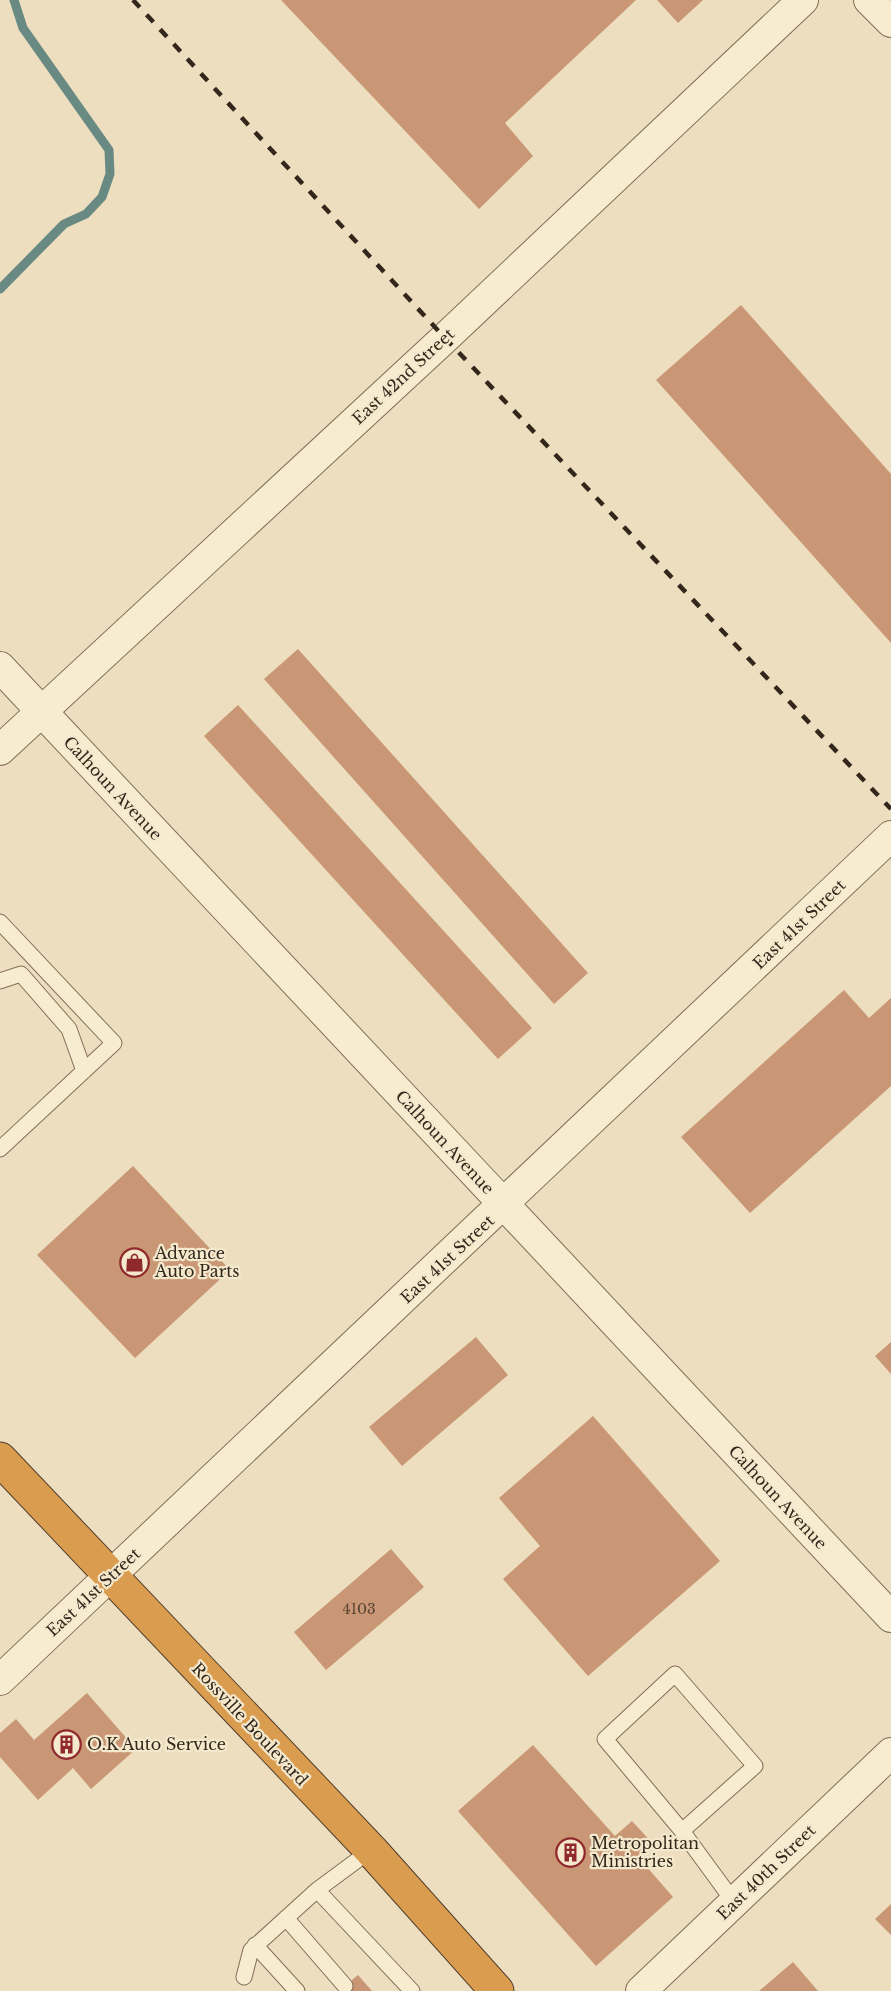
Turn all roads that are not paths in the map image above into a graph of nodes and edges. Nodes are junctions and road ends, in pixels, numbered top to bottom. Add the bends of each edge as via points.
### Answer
1 (803, 0) edge
2 (869, 0) edge
3 (891, 22) edge
4 (0, 667) edge
5 (40, 710) junction
6 (0, 750) edge
7 (891, 836) edge
8 (3, 931) edge
9 (0, 981) edge
10 (84, 1071) junction
11 (0, 1149) edge
12 (504, 1205) junction
13 (0, 1459) edge
14 (110, 1576) junction
15 (891, 1617) edge
16 (0, 1680) edge
17 (891, 1753) edge
18 (682, 1831) junction
19 (370, 1851) junction
20 (317, 1890) junction
21 (734, 1902) junction
22 (285, 1918) junction
23 (255, 1946) junction
24 (244, 1977) dead end
25 (345, 1986) dead end
26 (297, 1991) edge
27 (412, 1991) edge
28 (497, 1991) edge
29 (641, 1991) edge

1 - 5 street, East 42nd Street via 454,330
2 - 3 street
4 - 5 street, Calhoun Avenue
5 - 6 street, East 42nd Street
5 - 12 street, Calhoun Avenue
7 - 12 street, East 41st Street
8 - 10 lane via 114,1043
9 - 10 lane via 21,974 69,1029
10 - 11 lane
12 - 14 street, East 41st Street
12 - 15 street, Calhoun Avenue
13 - 14 highway, Rossville Boulevard
14 - 16 street, East 41st Street
14 - 19 highway, Rossville Boulevard
17 - 21 street, East 40th Street
18 - 18 lane via 605,1739 675,1674 755,1766
18 - 21 lane
19 - 20 lane
19 - 28 highway, Rossville Boulevard
20 - 22 lane
20 - 27 lane
21 - 29 street, East 40th Street
22 - 23 lane
22 - 25 lane
23 - 24 lane
23 - 26 lane

